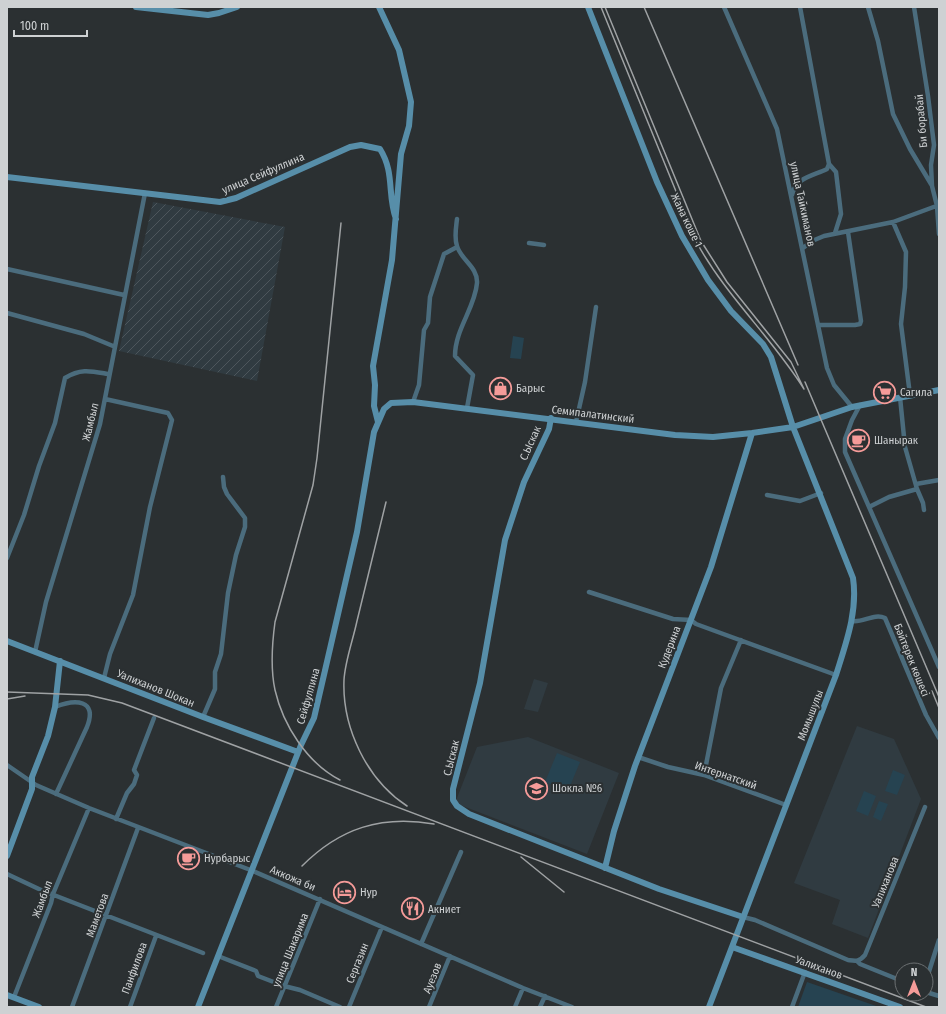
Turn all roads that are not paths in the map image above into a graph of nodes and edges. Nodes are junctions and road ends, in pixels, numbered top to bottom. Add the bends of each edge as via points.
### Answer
1 (136, 7) edge
2 (236, 7) edge
3 (379, 7) edge
4 (588, 7) edge
5 (724, 7) edge
6 (800, 7) edge
7 (868, 7) edge
8 (914, 7) edge
9 (828, 164) junction
10 (7, 177) edge
11 (932, 186) junction
12 (144, 193) junction
13 (792, 198) junction
14 (938, 206) edge
15 (396, 219) junction
16 (457, 219) dead end
17 (893, 222) junction
18 (848, 232) junction
19 (834, 233) junction
20 (939, 234) edge
21 (529, 243) dead end
22 (544, 245) dead end
23 (457, 247) junction
24 (803, 248) junction
25 (7, 269) edge
26 (124, 295) junction
27 (596, 306) dead end
28 (7, 313) edge
29 (818, 325) junction
30 (113, 346) junction
31 (108, 374) junction
32 (939, 390) edge
33 (910, 395) junction
34 (900, 397) junction
35 (105, 399) junction
36 (413, 402) junction
37 (391, 403) joint
38 (860, 405) junction
39 (852, 407) junction
40 (467, 408) junction
41 (551, 418) junction
42 (378, 422) junction
43 (576, 422) junction
44 (793, 427) junction
45 (752, 433) junction
46 (223, 477) dead end
47 (939, 480) edge
48 (916, 484) junction
49 (917, 490) junction
50 (821, 493) junction
51 (767, 496) dead end
52 (869, 507) junction
53 (924, 510) dead end
54 (7, 558) edge
55 (589, 592) dead end
56 (691, 620) junction
57 (852, 621) junction
58 (741, 640) junction
59 (7, 641) edge
60 (35, 652) junction
61 (60, 661) junction
62 (939, 667) edge
63 (836, 675) junction
64 (104, 678) junction
65 (55, 707) junction
66 (203, 717) junction
67 (154, 718) dead end
68 (939, 738) edge
69 (298, 752) junction
70 (638, 757) junction
71 (7, 765) edge
72 (704, 775) junction
73 (32, 782) junction
74 (56, 794) junction
75 (786, 804) junction
76 (925, 807) dead end
77 (89, 808) junction
78 (116, 819) junction
79 (138, 828) junction
80 (461, 852) dead end
81 (7, 856) edge
82 (605, 868) junction
83 (253, 871) junction
84 (7, 874) edge
85 (53, 894) junction
86 (320, 899) junction
87 (107, 915) junction
88 (743, 917) junction
89 (382, 926) junction
90 (156, 936) junction
91 (939, 940) edge
92 (421, 944) junction
93 (732, 948) junction
94 (203, 953) dead end
95 (218, 956) junction
96 (450, 956) junction
97 (858, 961) junction
98 (932, 962) edge
99 (805, 972) junction
100 (894, 978) edge
101 (284, 986) junction
102 (523, 988) junction
103 (7, 994) edge
104 (545, 996) junction
105 (14, 997) junction
106 (39, 1007) edge
107 (72, 1007) edge
108 (130, 1007) edge
109 (198, 1007) edge
110 (276, 1007) edge
111 (340, 1007) edge
112 (349, 1007) edge
113 (430, 1007) edge
114 (515, 1007) edge
115 (540, 1007) edge
116 (572, 1007) edge
117 (709, 1007) edge
118 (792, 1007) edge
119 (900, 1007) edge

1 - 2 street via 208,15
3 - 15 street, улица Сейфуллина via 399,50 411,102 409,126 401,154
4 - 44 street, Жана коше 1 via 657,182 682,236 708,280 731,311 763,344 771,358
5 - 13 street, улица Тайкиманов via 777,129
6 - 9 street
7 - 11 street via 878,41 893,114
8 - 11 street, Би борабай via 934,145 931,165
9 - 13 street via 827,169 801,180 794,188
9 - 19 street via 836,172 841,214
10 - 12 street, улица Сейфуллина
11 - 14 street, Би борабай
12 - 15 street, улица Сейфуллина via 220,202 236,198 297,169 361,145 380,149 387,160 390,171 391,207
12 - 26 street, Жамбыл
13 - 24 street, улица Тайкиманов
14 - 17 street
14 - 20 street, Би борабай
15 - 42 street, улица Сейфуллина via 392,260 372,366 375,384 374,406
16 - 23 street
17 - 18 street
17 - 33 street via 906,252 901,324
18 - 19 street
18 - 29 street via 861,321 855,325
19 - 24 street via 812,240
21 - 22 street
23 - 36 street via 444,254 430,297 419,385
23 - 40 street via 477,276 475,291 455,346 454,356 473,375
24 - 29 street, улица Тайкиманов
25 - 26 street
26 - 30 street, Жамбыл
27 - 43 street via 585,382
28 - 30 street via 84,334
29 - 39 street, улица Тайкиманов via 827,368 834,385
30 - 31 street, Жамбыл
31 - 35 street, Жамбыл
31 - 54 street via 76,372 65,378 55,423
32 - 33 street, Семипалатинский
33 - 34 street, Семипалатинский
34 - 38 street, Семипалатинский
34 - 48 street via 905,447
35 - 60 street, Жамбыл via 100,424 46,602
35 - 64 street via 168,413 172,420 150,507 133,595 110,654
36 - 37 street, Семипалатинский
36 - 40 street, Семипалатинский
37 - 42 street, Сейфуллина via 384,409
38 - 39 street, Семипалатинский
38 - 52 street via 845,439 845,452
39 - 44 street, Семипалатинский
40 - 41 street, Семипалатинский
41 - 43 street, Семипалатинский
41 - 82 street, С.Ыскак via 549,429 524,482 505,540 480,683 452,795 463,811
42 - 69 street, Сейфуллина via 357,532 323,684 314,718
43 - 45 street, Семипалатинский via 675,435 713,437
44 - 45 street, Семипалатинский
44 - 50 street, Момышулы
45 - 56 street, Кудерина via 711,567
46 - 66 street via 227,494 244,518 245,527 228,593 221,654 215,672 215,689
47 - 48 street
48 - 49 street
49 - 52 street via 889,497
49 - 53 street
50 - 51 street via 800,501
50 - 57 street, Момышулы via 853,578 855,590
52 - 62 street
55 - 56 street via 673,619
56 - 58 street
56 - 70 street, Кудерина
57 - 63 street, Момышулы
57 - 68 street, Бәйтерек көшесі via 880,617 886,620 926,715
58 - 63 street
58 - 72 street via 721,688
59 - 60 street, Уалиханов Шокан
60 - 61 street, Уалиханов Шокан
61 - 64 street, Уалиханов Шокан
61 - 65 street
63 - 75 street, Момышулы
64 - 66 street, Уалиханов Шокан
65 - 73 street via 48,736 35,765
65 - 74 street via 73,701 81,702 88,708 90,716
66 - 69 street, Уалиханов Шокан
67 - 78 street via 134,770 137,775 134,784 126,793
69 - 83 street, Сейфуллина
70 - 72 street, Интернатский
70 - 82 street, Кудерина
71 - 73 street, Аккожа би
72 - 75 street, Интернатский
73 - 74 street, Аккожа би
73 - 81 street via 32,789
74 - 77 street, Аккожа би
75 - 88 street, Момышулы
76 - 97 street, Уалиханова via 865,955
77 - 78 street, Аккожа би
77 - 85 street, Жамбыл
78 - 79 street, Аккожа би
79 - 83 street, Аккожа би
79 - 87 street, Маметова
80 - 92 street
82 - 88 street, С.Ыскак
83 - 86 street, Аккожа би
83 - 95 street, Сейфуллина
84 - 85 street
85 - 87 street
85 - 105 street, Жамбыл
86 - 89 street, Аккожа би
86 - 101 street, улица Шакарима
87 - 90 street
87 - 107 street, Маметова
88 - 93 street, Момышулы
88 - 97 street via 848,960
89 - 92 street, Аккожа би
89 - 112 street, Сергазин
90 - 94 street
90 - 108 street, Панфилова
91 - 98 street
92 - 96 street, Аккожа би
93 - 99 street, Уалиханов
93 - 117 street, Момышулы
95 - 101 street via 256,971 258,976
95 - 109 street, Сейфуллина
96 - 102 street, Аккожа би
96 - 113 street, Ауезов
97 - 100 street
99 - 118 street
99 - 119 street, Уалиханов
101 - 110 street, улица Шакарима
101 - 111 street
102 - 104 street, Аккожа би
102 - 114 street
103 - 105 street
104 - 115 street
104 - 116 street, Аккожа би
105 - 106 street

